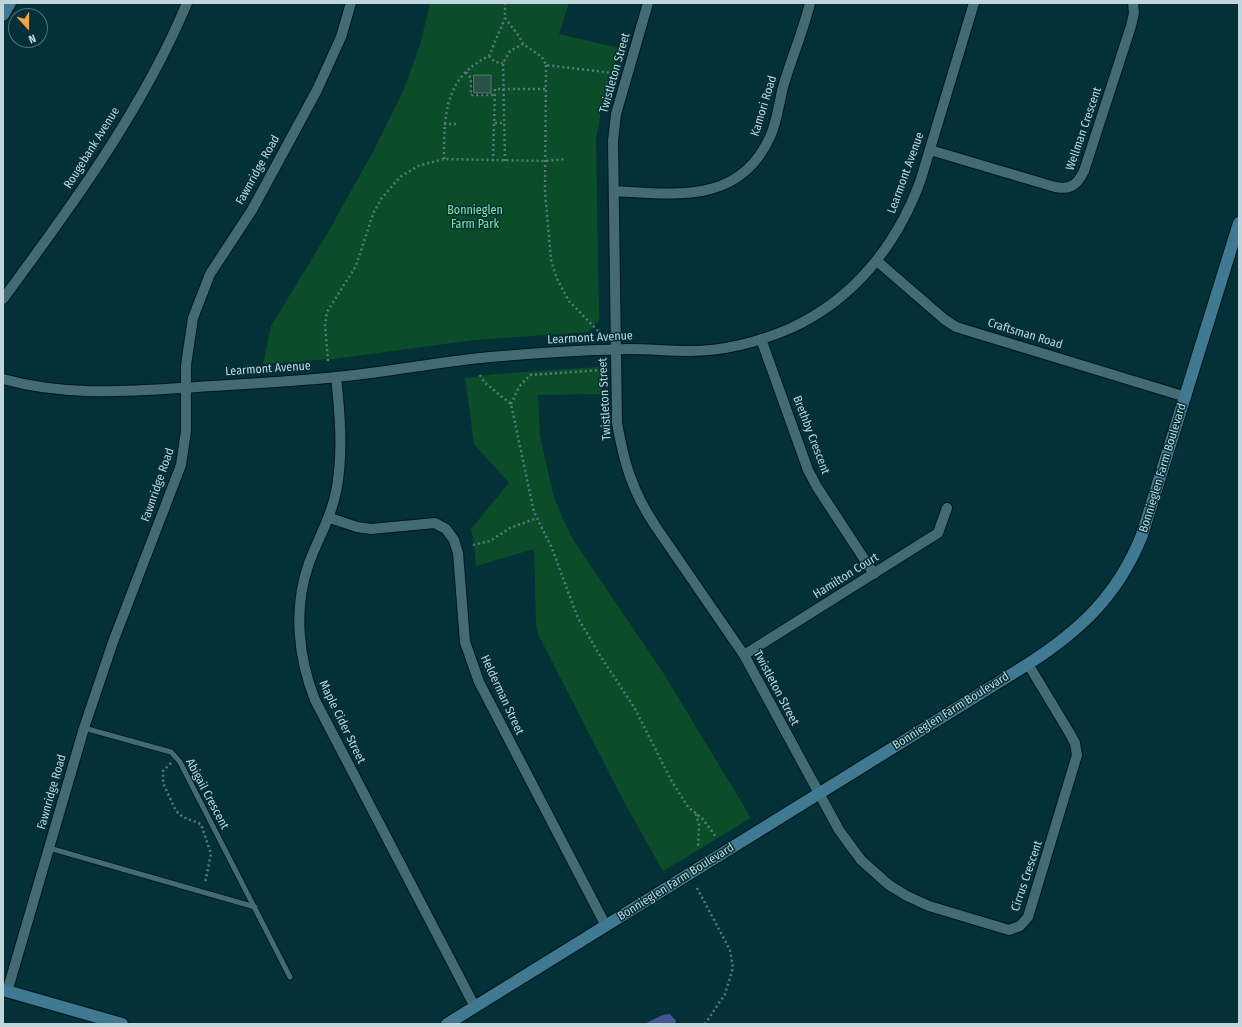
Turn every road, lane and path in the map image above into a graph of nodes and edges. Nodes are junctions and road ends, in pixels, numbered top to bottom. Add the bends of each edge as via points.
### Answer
1 (10, 3) edge
2 (187, 3) edge
3 (351, 3) edge
4 (506, 3) edge
5 (648, 3) edge
6 (810, 3) edge
7 (974, 3) edge
8 (1133, 3) edge
9 (3, 14) edge
10 (505, 18) junction
11 (523, 44) junction
12 (489, 56) junction
13 (503, 63) junction
14 (546, 65) junction
15 (466, 72) junction
16 (613, 73) dead end
17 (505, 89) junction
18 (545, 89) junction
19 (495, 95) junction
20 (494, 123) junction
21 (505, 123) junction
22 (444, 124) junction
23 (456, 124) dead end
24 (930, 150) junction
25 (444, 159) junction
26 (565, 159) dead end
27 (493, 160) junction
28 (505, 161) junction
29 (545, 161) junction
30 (614, 192) junction
31 (1239, 222) edge
32 (877, 261) junction
33 (3, 298) edge
34 (600, 332) dead end
35 (762, 339) junction
36 (616, 350) junction
37 (328, 362) dead end
38 (602, 366) dead end
39 (480, 375) dead end
40 (336, 377) junction
41 (3, 380) edge
42 (185, 387) junction
43 (1186, 397) junction
44 (511, 404) junction
45 (947, 508) dead end
46 (330, 518) junction
47 (536, 518) junction
48 (473, 545) dead end
49 (874, 574) junction
50 (744, 655) junction
51 (1028, 664) junction
52 (84, 728) junction
53 (171, 763) dead end
54 (818, 793) junction
55 (696, 813) junction
56 (716, 837) dead end
57 (49, 848) junction
58 (698, 848) dead end
59 (205, 883) dead end
60 (697, 888) dead end
61 (255, 907) junction
62 (606, 926) junction
63 (290, 977) dead end
64 (5, 991) edge
65 (475, 1007) junction
66 (122, 1024) edge
67 (447, 1024) edge
68 (705, 1024) edge

1 - 9 street
2 - 33 street, Rougebank Avenue via 158,62 107,152 59,223
3 - 42 street, Fawnridge Road via 341,37 318,90 252,210 210,274 193,318
4 - 10 path
5 - 30 street, Twistleton Street via 616,114 613,141
6 - 30 street, Kamori Road via 770,136 754,164 727,185 700,193
7 - 24 street, Learmont Avenue
8 - 24 street, Wellman Crescent via 1134,12 1130,26 1084,171 1075,186 1055,187
10 - 11 path
10 - 12 path
11 - 13 path via 510,51
11 - 14 path via 542,57
12 - 13 path via 495,62
12 - 15 path via 476,62
13 - 17 path
14 - 16 path
14 - 18 path
15 - 19 path via 471,78 471,95
15 - 22 path via 450,96
17 - 18 path
17 - 19 path via 495,89
17 - 21 path
18 - 29 path
19 - 20 path
20 - 21 path
20 - 27 path
21 - 28 path
22 - 23 path
22 - 25 path
24 - 32 street, Learmont Avenue via 908,212
25 - 27 path
25 - 37 path via 418,166 400,177 381,199 373,214 356,266 326,312
26 - 29 path
27 - 28 path
28 - 29 path
29 - 34 path via 551,260 556,279 569,301
30 - 36 street, Twistleton Street
31 - 43 street, Bonnieglen Farm Boulevard
32 - 35 street, Learmont Avenue via 852,288 820,312
32 - 43 street, Craftsman Road via 956,327
35 - 36 street, Learmont Avenue via 711,350
35 - 49 street, Brethby Crescent via 808,470
36 - 40 street, Learmont Avenue via 489,358
36 - 50 street, Twistleton Street via 617,424 631,484 654,524
38 - 44 path via 602,370 530,375
39 - 44 path via 484,382
40 - 42 street, Learmont Avenue
40 - 46 street, Maple Cider Street via 340,437 337,486
41 - 42 street, Learmont Avenue via 83,392
42 - 52 street, Fawnridge Road via 186,431 181,465 113,642
43 - 51 street, Bonnieglen Farm Boulevard via 1142,535 1125,571 1088,618 1064,639
44 - 47 path
45 - 49 street, Hamilton Court via 938,533
46 - 62 street, Helderman Street via 372,529 435,523 446,530 454,540 458,552 465,642 471,662
46 - 65 street, Maple Cider Street via 308,565 301,599 300,648 308,683 318,707
47 - 48 path via 510,528 490,541
47 - 55 path via 551,546 587,636 634,707 671,780 688,807
49 - 50 street, Hamilton Court
50 - 54 street, Twistleton Street
51 - 54 street, Bonnieglen Farm Boulevard
51 - 54 street, Cirrus Crescent via 1069,732 1078,755 1028,917 1020,926 1009,930 929,906 889,885 861,860 850,846
52 - 57 street, Fawnridge Road
52 - 61 lane, Abigail Crescent via 171,752 180,762
53 - 59 path via 163,771 163,783 176,810 183,818 201,824 210,850
54 - 62 street, Bonnieglen Farm Boulevard
55 - 56 path
55 - 58 path via 699,825
57 - 61 lane
57 - 64 street, Fawnridge Road
60 - 68 path via 730,950 733,968 725,994
61 - 63 lane, Abigail Crescent
62 - 65 street, Bonnieglen Farm Boulevard
64 - 66 street
65 - 67 street, Bonnieglen Farm Boulevard

